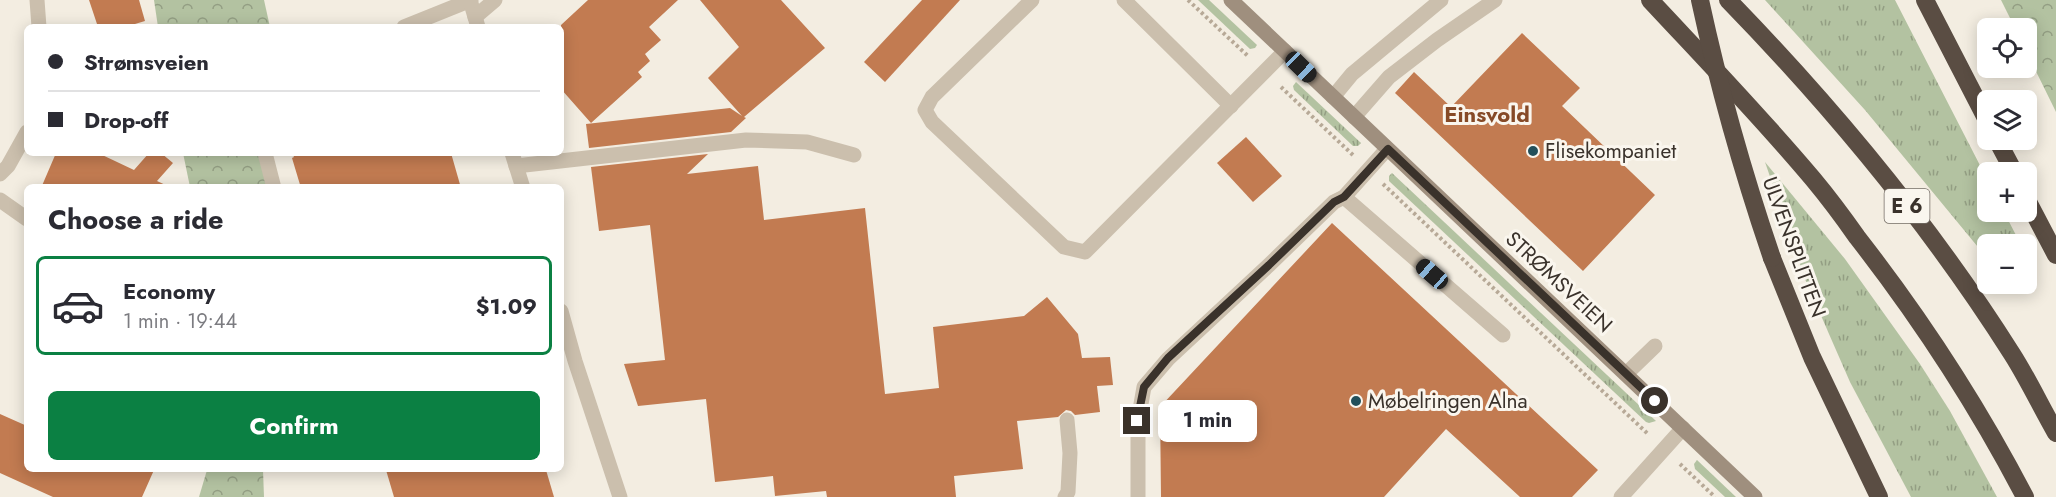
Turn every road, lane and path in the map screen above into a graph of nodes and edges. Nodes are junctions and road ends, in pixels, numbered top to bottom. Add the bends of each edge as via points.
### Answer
1 (37, 0) edge
2 (470, 0) edge
3 (495, 0) edge
4 (1032, 0) edge
5 (1124, 0) edge
6 (1188, 0) edge
7 (1231, 0) edge
8 (1441, 0) edge
9 (1495, 0) edge
10 (1650, 0) edge
11 (1700, 0) edge
12 (1728, 0) edge
13 (1926, 0) edge
14 (476, 22) edge
15 (39, 24) edge
16 (411, 24) edge
17 (1285, 51) junction
18 (1264, 72) junction
19 (1333, 98) junction
20 (1977, 101) edge
21 (1231, 106) junction
22 (1354, 117) junction
23 (24, 137) edge
24 (1388, 149) junction
25 (854, 155) dead end
26 (266, 156) edge
27 (560, 156) edge
28 (564, 156) edge
29 (514, 160) edge
30 (1368, 170) junction
31 (0, 174) edge
32 (273, 184) edge
33 (522, 184) edge
34 (1344, 197) junction
35 (0, 200) edge
36 (24, 217) edge
37 (2037, 219) edge
38 (2056, 255) edge
39 (564, 322) edge
40 (1503, 335) dead end
41 (1655, 346) dead end
42 (1626, 374) junction
43 (1067, 420) dead end
44 (1683, 428) junction
45 (2056, 433) edge
46 (1664, 449) junction
47 (620, 497) edge
48 (1065, 497) edge
49 (1138, 497) edge
50 (1622, 497) edge
51 (1715, 497) edge
52 (1755, 497) edge
53 (1879, 497) edge
54 (2025, 497) edge

1 - 15 street
2 - 14 street
2 - 16 street
3 - 14 street
4 - 21 street via 932,97 925,110 932,122 1064,247 1084,252
5 - 21 street
6 - 18 path
7 - 17 street, STRØMSVEIEN
8 - 19 street via 1352,74
9 - 22 street via 1389,77
10 - 54 highway, E 6 via 1814,180 1875,260 1935,342
11 - 53 highway, ULVENSPLITTEN, bridge via 1734,142 1772,258 1812,357
12 - 45 highway, E 6 via 1809,88 1921,223 2013,356
13 - 20 highway
17 - 18 street
17 - 19 street, STRØMSVEIEN
18 - 21 street
18 - 30 path
19 - 22 street, STRØMSVEIEN
22 - 24 street, STRØMSVEIEN
23 - 31 street
24 - 30 street
24 - 42 street, STRØMSVEIEN
25 - 28 street via 807,142 746,140
26 - 32 street
27 - 29 street
29 - 33 street
30 - 34 street
30 - 46 path
34 - 40 street
34 - 49 street via 1334,202 1168,358 1144,387 1137,421
35 - 36 street
37 - 38 highway
39 - 47 street
41 - 42 street
42 - 44 street, STRØMSVEIEN
43 - 48 street via 1070,453
44 - 46 street
44 - 52 street, STRØMSVEIEN
46 - 50 street
46 - 51 path

